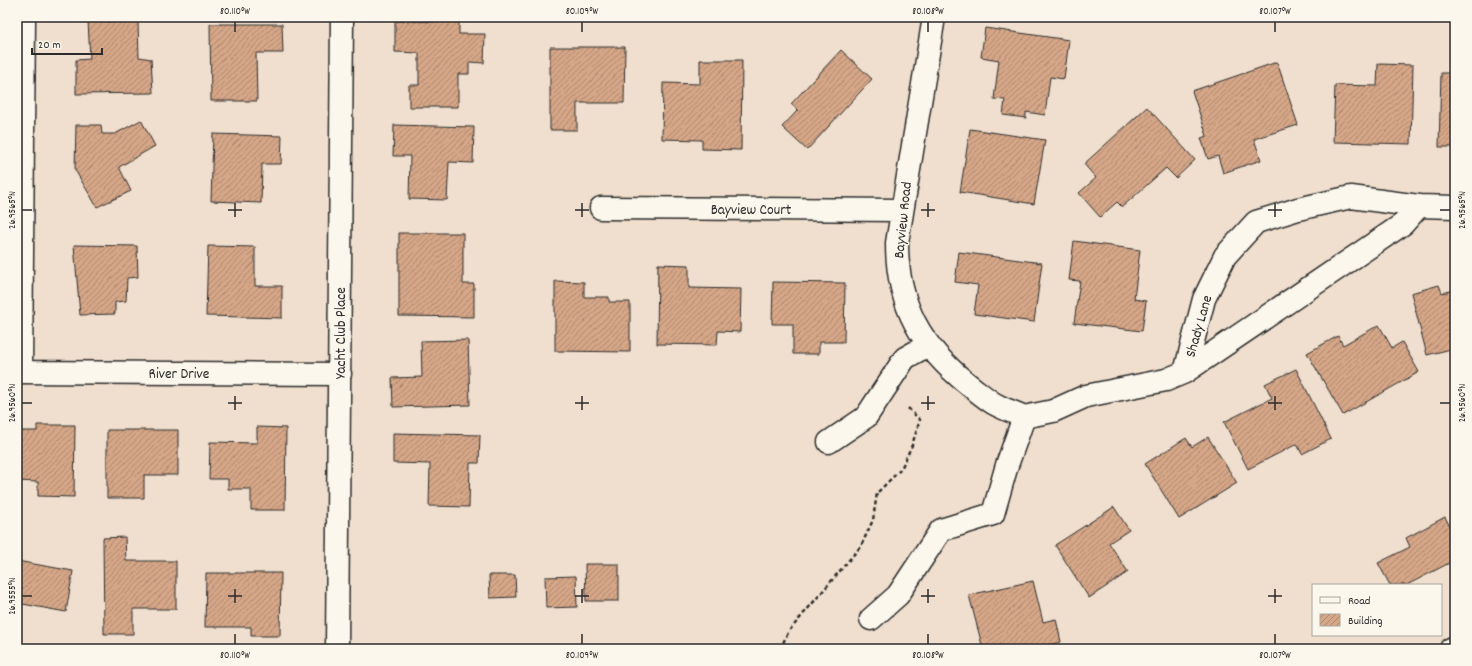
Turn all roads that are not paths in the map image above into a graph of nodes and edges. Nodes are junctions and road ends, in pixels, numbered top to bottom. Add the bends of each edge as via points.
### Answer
1 (24, 17) edge
2 (342, 17) edge
3 (934, 17) edge
4 (1419, 206) junction
5 (601, 208) dead end
6 (1455, 208) edge
7 (901, 210) junction
8 (928, 345) junction
9 (19, 372) edge
10 (1186, 372) junction
11 (340, 374) junction
12 (1024, 417) junction
13 (829, 442) dead end
14 (871, 619) dead end
15 (1455, 646) edge
16 (337, 649) edge
17 (1451, 649) edge

1 - 9 street
2 - 11 street, Yacht Club Place
3 - 7 street, Bayview Road
4 - 6 street, Shady Lane
4 - 10 street, Shady Lane via 1403,224
4 - 10 street, Shady Lane via 1352,197 1298,208 1256,222 1225,256 1204,299
5 - 7 street, Bayview Court
7 - 8 street, Bayview Road via 897,243 899,280 910,314
8 - 12 street, Bayview Road via 955,374 993,403
8 - 13 street via 904,358 866,417
9 - 11 street, River Drive
10 - 12 street, Shady Lane via 1166,380 1086,396 1054,411
11 - 16 street, Yacht Club Place
12 - 14 street via 993,514 941,530 898,595
15 - 17 street

